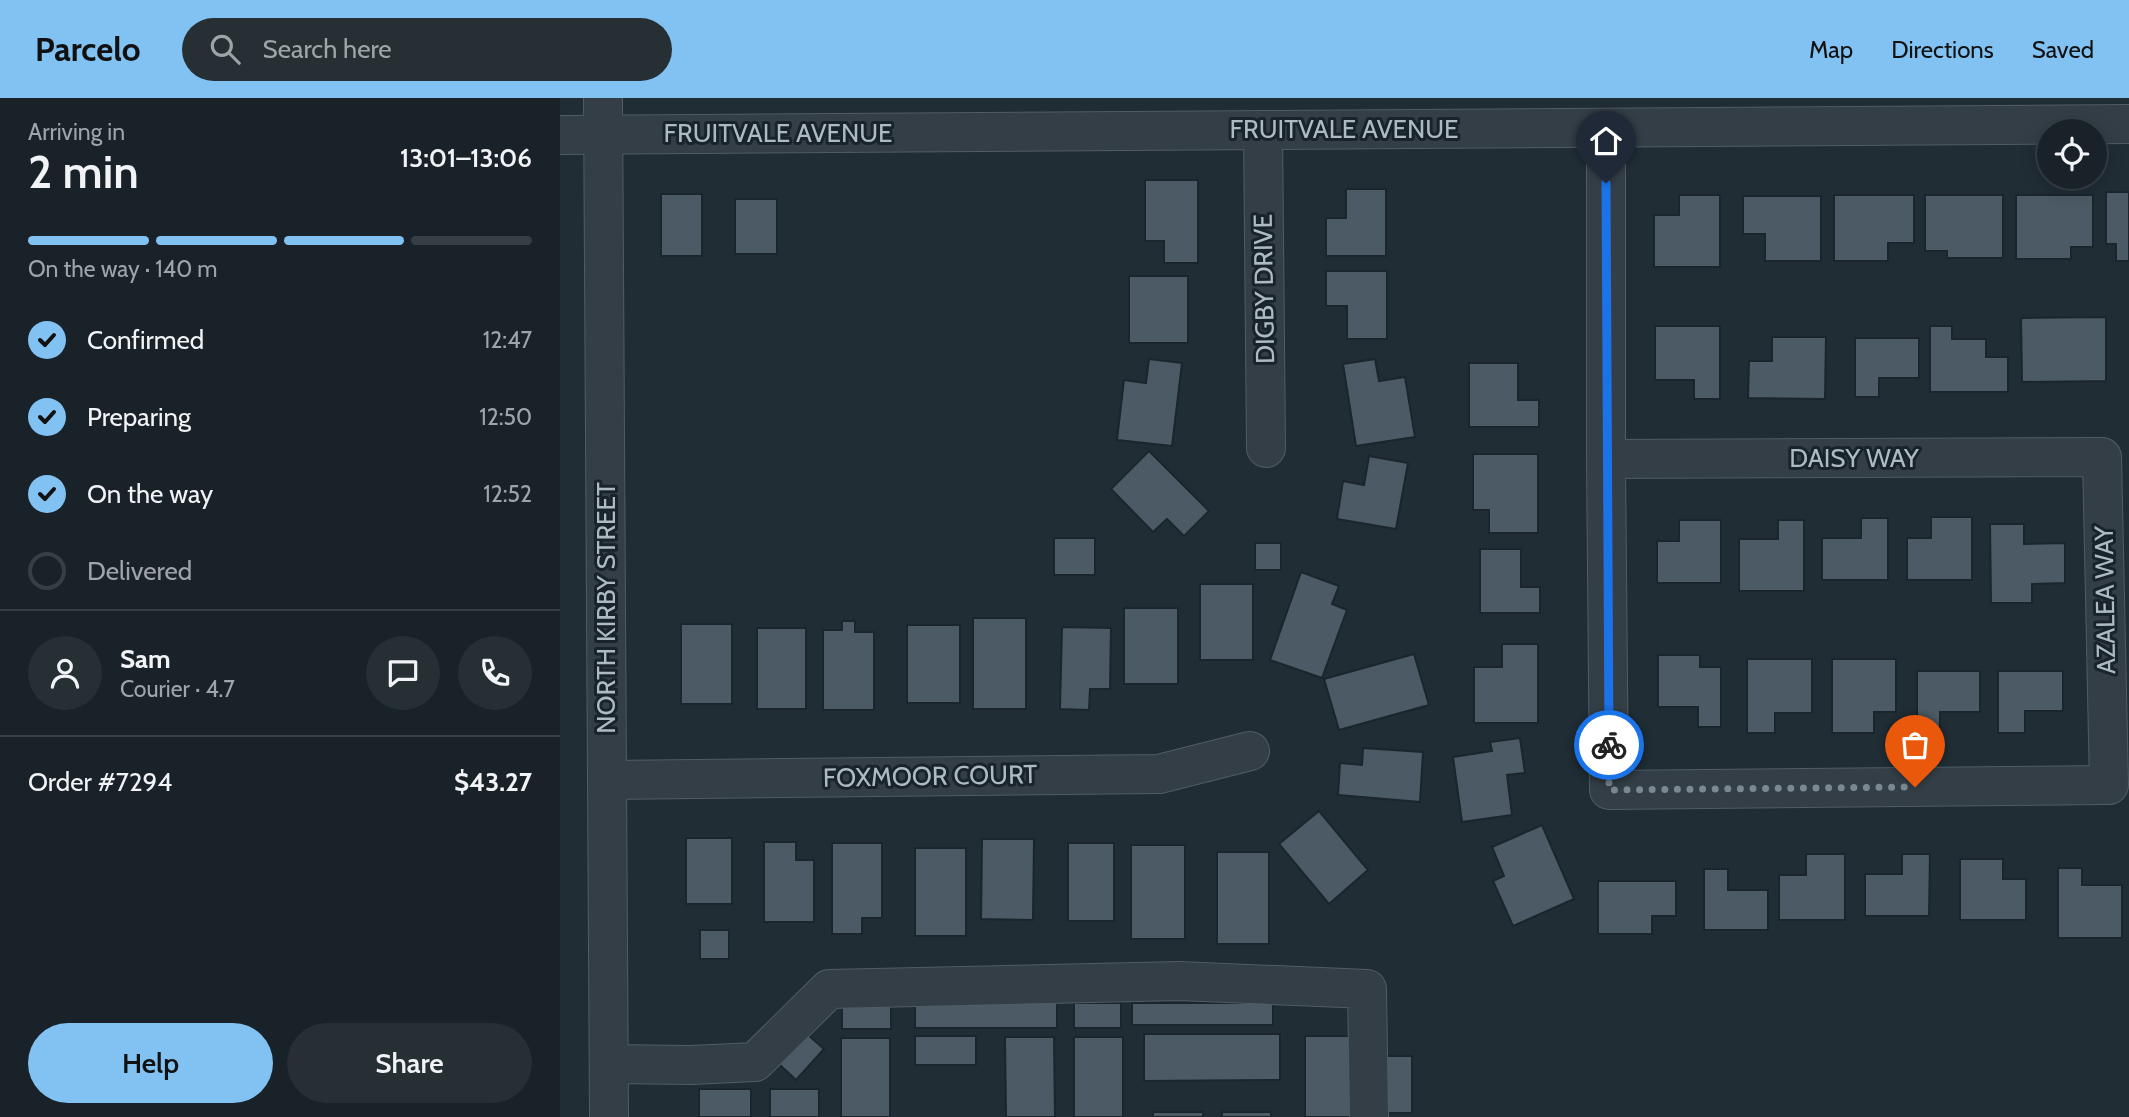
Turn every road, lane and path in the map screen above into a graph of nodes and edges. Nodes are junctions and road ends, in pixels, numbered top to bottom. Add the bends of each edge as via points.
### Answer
1 (1466, 113) edge
2 (603, 116) edge
3 (2129, 124) edge
4 (1606, 128) junction
5 (1263, 130) junction
6 (560, 135) edge
7 (1266, 448) dead end
8 (2102, 457) joint
9 (1606, 459) junction
10 (1250, 751) dead end
11 (607, 779) junction
12 (609, 1064) junction
13 (609, 1117) edge
14 (1369, 1117) edge

1 - 4 street, FRUITVALE AVENUE
1 - 5 street, FRUITVALE AVENUE
2 - 5 street, FRUITVALE AVENUE
2 - 6 street, FRUITVALE AVENUE
2 - 11 street, NORTH KIRBY STREET
3 - 4 street, FRUITVALE AVENUE
4 - 9 street
5 - 7 street, DIGBY DRIVE
8 - 9 street, DAISY WAY
8 - 9 street, AZALEA WAY via 2109,785 1609,790
10 - 11 street, FOXMOOR COURT via 1159,774
11 - 12 street, NORTH KIRBY STREET
12 - 13 street, NORTH KIRBY STREET
12 - 14 street via 755,1062 829,989 1179,981 1367,989

